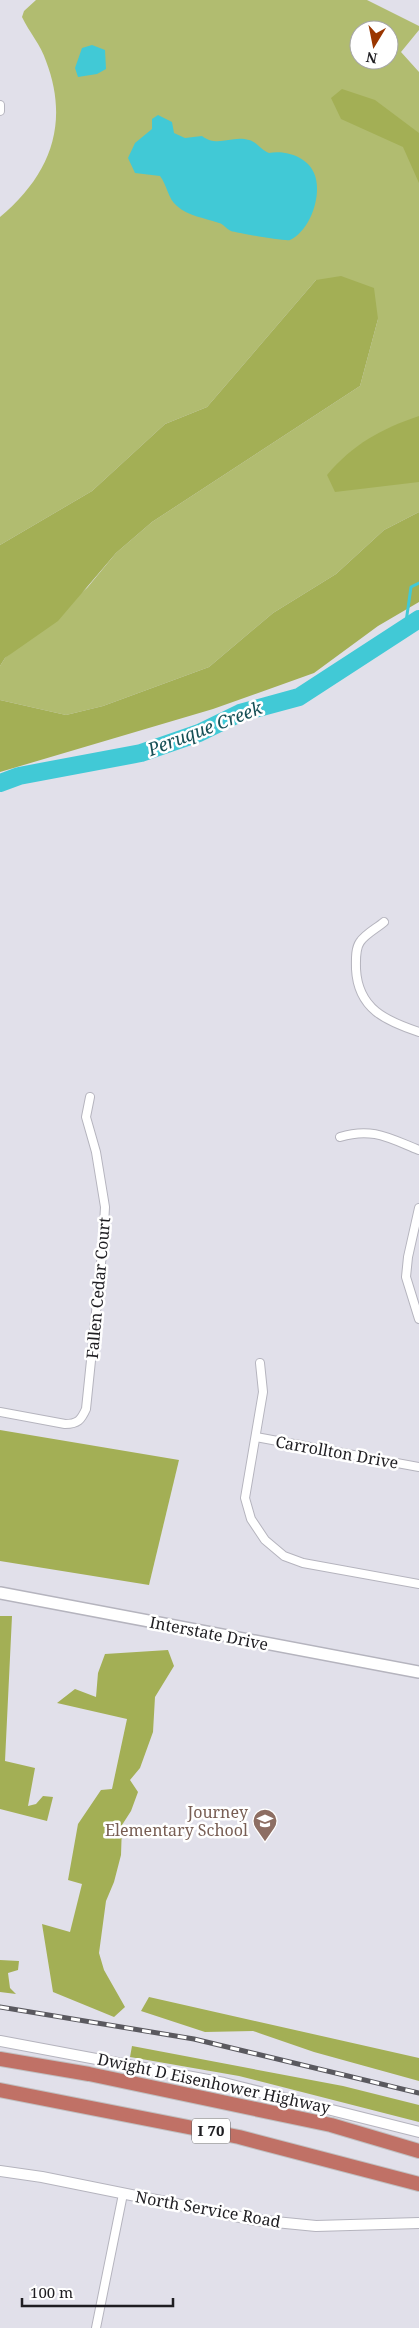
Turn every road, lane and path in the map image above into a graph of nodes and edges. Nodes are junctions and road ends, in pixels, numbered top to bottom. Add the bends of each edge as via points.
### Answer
1 (0, 104) edge
2 (0, 111) edge
3 (384, 922) dead end
4 (419, 1032) edge
5 (90, 1098) dead end
6 (340, 1136) dead end
7 (419, 1150) edge
8 (419, 1208) edge
9 (419, 1319) edge
10 (260, 1363) dead end
11 (0, 1412) edge
12 (256, 1437) junction
13 (419, 1467) edge
14 (419, 1584) edge
15 (0, 1593) edge
16 (419, 1672) edge
17 (0, 2041) edge
18 (0, 2058) edge
19 (0, 2090) edge
20 (419, 2132) edge
21 (419, 2151) edge
22 (0, 2171) edge
23 (419, 2184) edge
24 (123, 2194) junction
25 (419, 2223) edge
26 (96, 2328) edge

1 - 2 street
3 - 4 street via 359,942 356,973 361,991 371,1008 388,1022
5 - 11 street, Fallen Cedar Court via 86,1117 96,1152 105,1207 86,1409 82,1420 75,1424
6 - 7 street via 357,1132 376,1133
8 - 9 street via 406,1277
10 - 12 street via 263,1392
12 - 13 street, Carrollton Drive
12 - 14 street via 246,1498 251,1519 265,1540 284,1556 303,1563
15 - 16 main road, Interstate Drive
17 - 20 street via 224,2083
18 - 21 highway, Dwight D Eisenhower Highway / I 70 via 331,2125
19 - 23 highway, I 70 via 238,2137
22 - 24 street, North Service Road
24 - 25 street, North Service Road via 255,2220 316,2226
24 - 26 street

